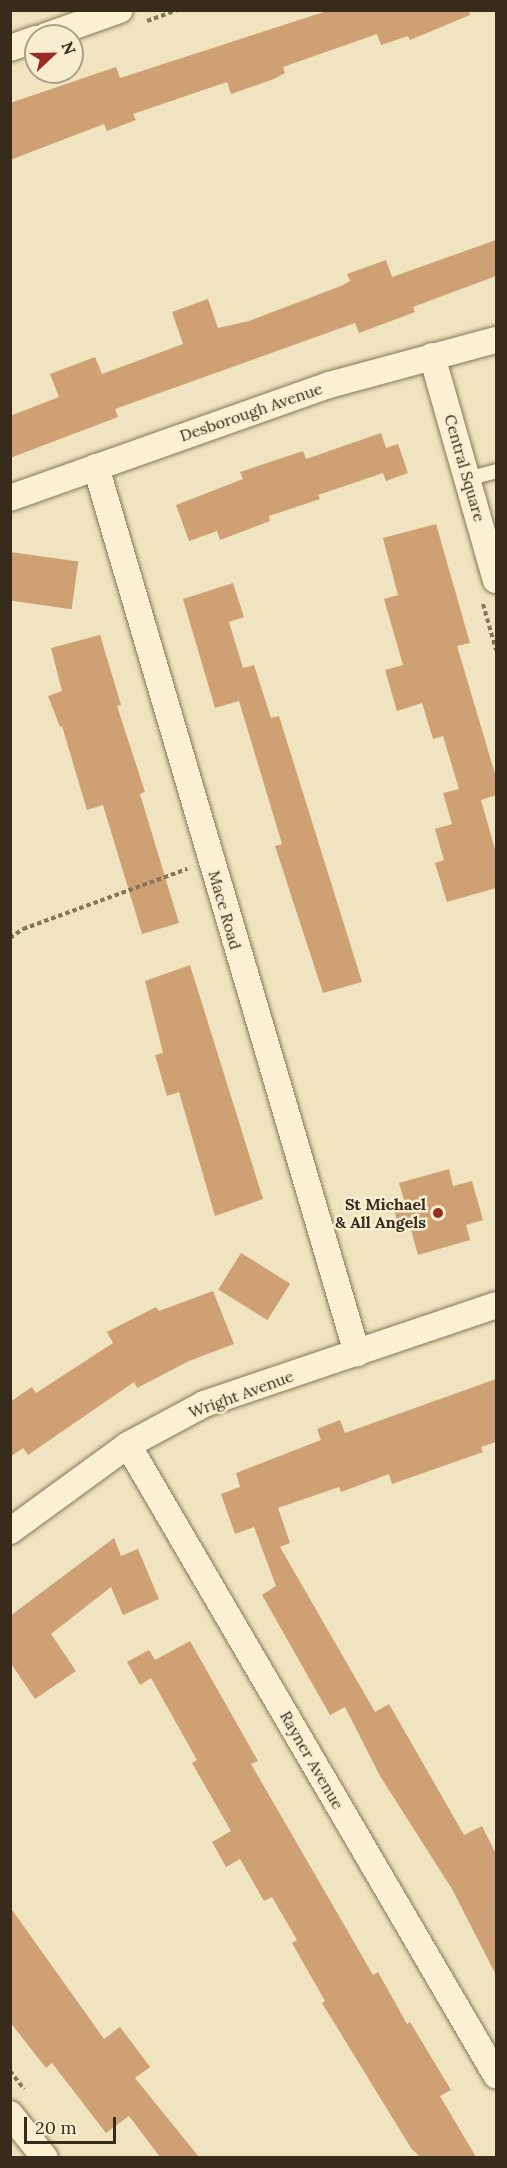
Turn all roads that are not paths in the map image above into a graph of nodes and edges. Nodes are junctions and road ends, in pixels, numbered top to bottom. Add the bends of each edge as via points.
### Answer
1 (120, 10) edge
2 (80, 24) edge
3 (496, 340) edge
4 (432, 356) junction
5 (96, 467) junction
6 (496, 471) edge
7 (467, 479) junction
8 (10, 498) edge
9 (496, 580) edge
10 (496, 1305) edge
11 (357, 1353) junction
12 (128, 1445) junction
13 (10, 1531) edge
14 (496, 2075) edge
15 (10, 2114) edge
16 (45, 2157) edge

1 - 2 street
3 - 4 street, Desborough Avenue
4 - 5 street, Desborough Avenue via 329,385
4 - 7 street, Central Square
5 - 8 street, Desborough Avenue
5 - 11 street, Mace Road
6 - 7 lane
7 - 9 street, Central Square
10 - 11 street, Wright Avenue
11 - 12 street, Wright Avenue via 204,1404
12 - 13 street, Wright Avenue
12 - 14 street, Rayner Avenue
15 - 16 street

